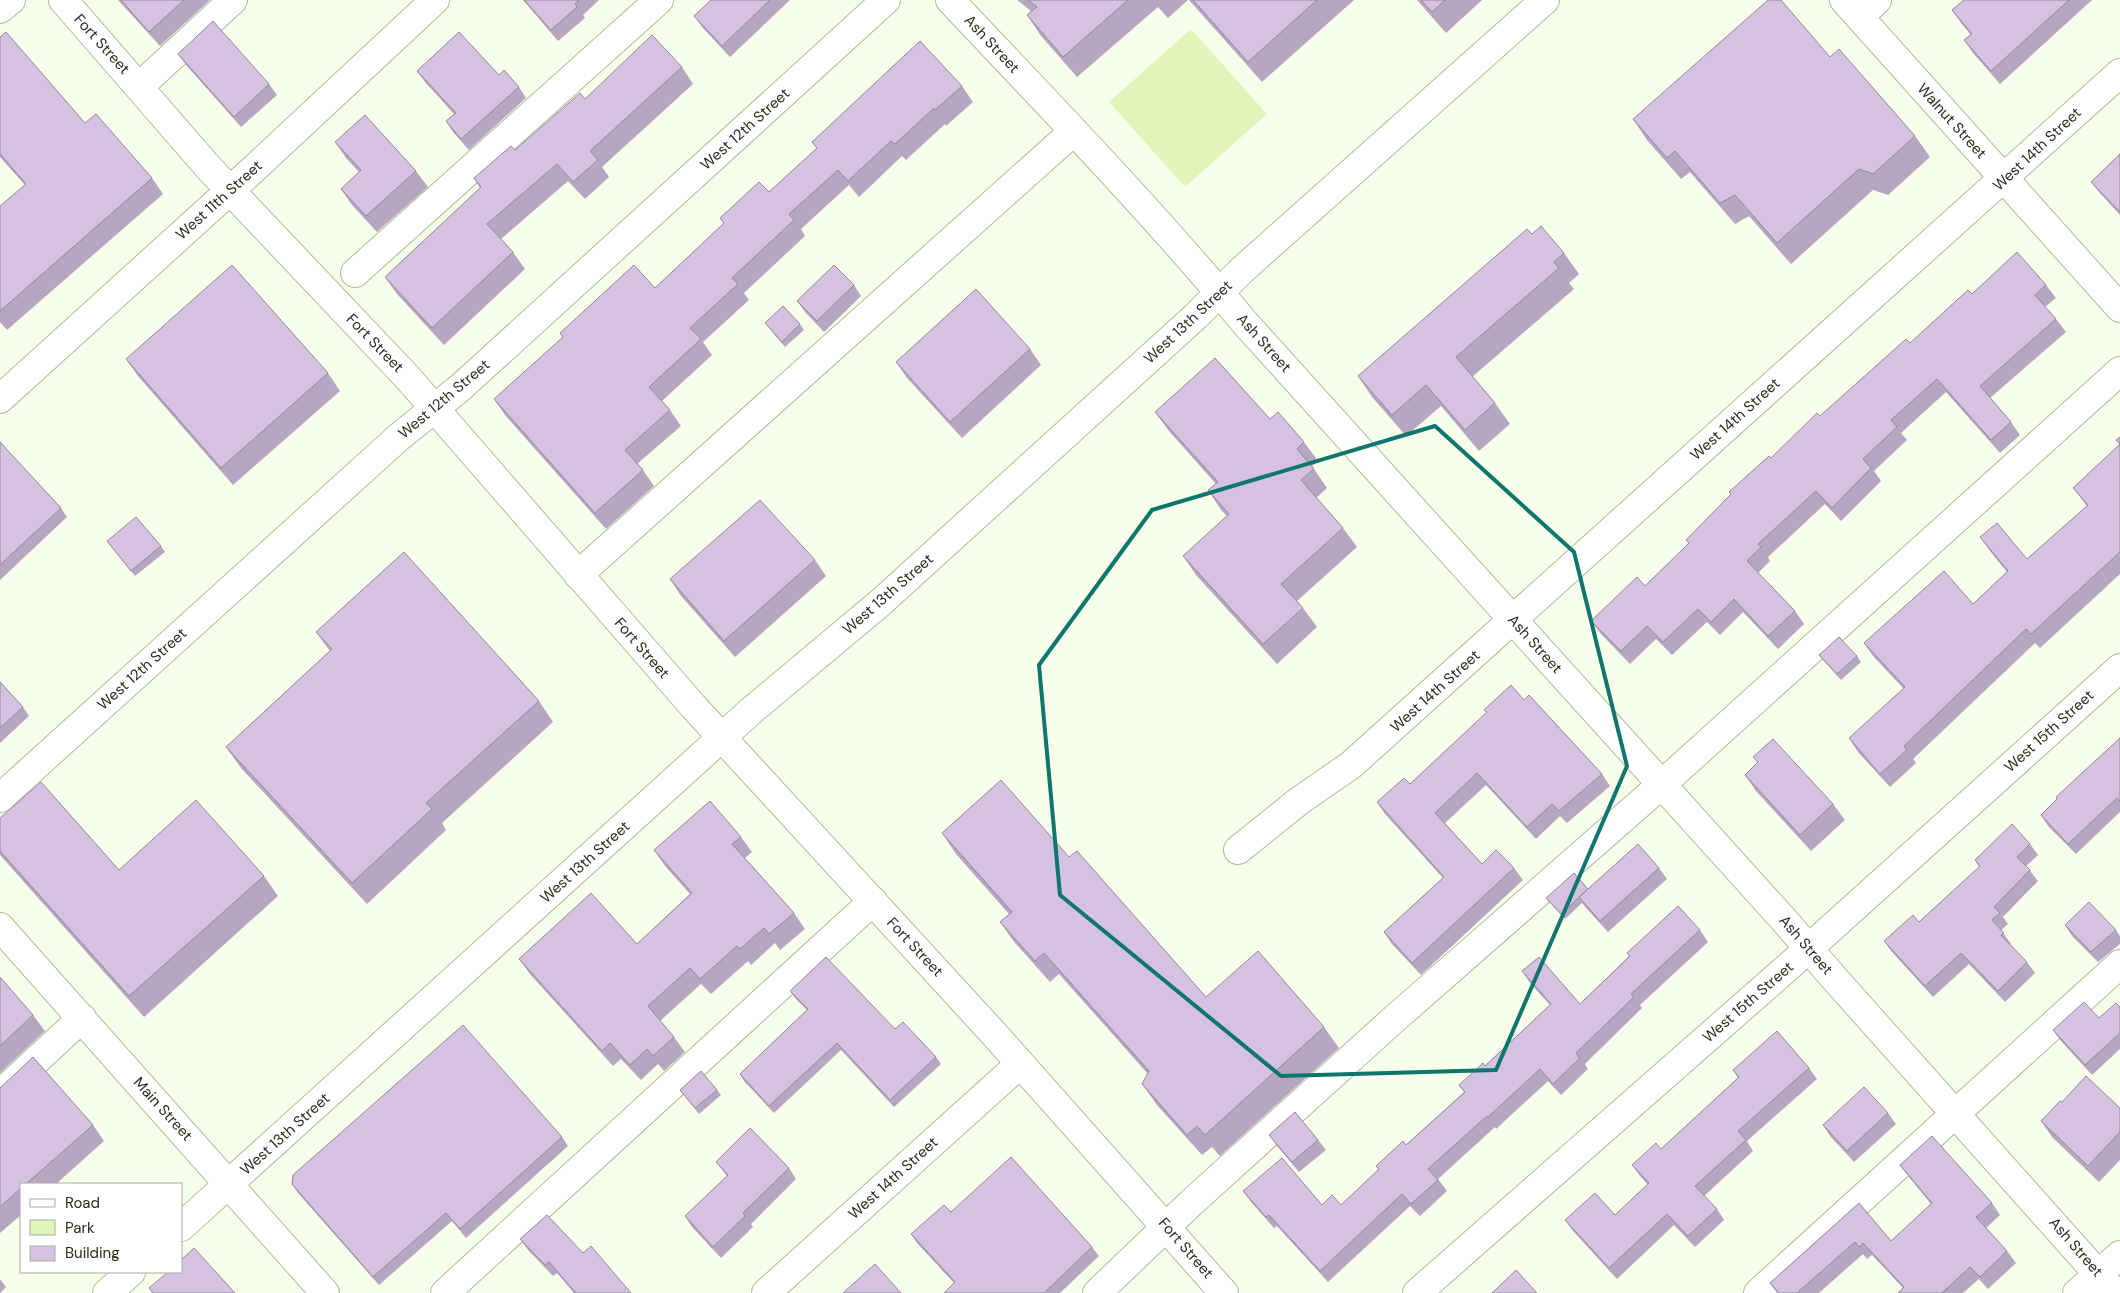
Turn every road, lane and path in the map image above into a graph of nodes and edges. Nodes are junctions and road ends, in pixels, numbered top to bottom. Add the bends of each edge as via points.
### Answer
1 (11, 0) edge
2 (63, 0) edge
3 (233, 0) edge
4 (435, 0) edge
5 (659, 0) edge
6 (886, 0) edge
7 (950, 0) edge
8 (1545, 0) edge
9 (1860, 6) edge
10 (0, 10) edge
11 (2120, 73) edge
12 (140, 86) junction
13 (1074, 131) junction
14 (2005, 178) junction
15 (230, 190) junction
16 (355, 273) dead end
17 (1221, 293) junction
18 (2120, 308) edge
19 (2120, 370) edge
20 (0, 399) edge
21 (434, 409) junction
22 (578, 576) junction
23 (1513, 620) junction
24 (2120, 668) edge
25 (723, 738) junction
26 (1661, 785) junction
27 (0, 798) edge
28 (1238, 850) dead end
29 (872, 901) junction
30 (0, 926) edge
31 (1809, 948) junction
32 (2120, 964) edge
33 (82, 1018) junction
34 (1020, 1064) junction
35 (0, 1094) edge
36 (1956, 1112) junction
37 (229, 1184) junction
38 (182, 1226) edge
39 (1167, 1227) junction
40 (2120, 1255) edge
41 (130, 1273) edge
42 (2107, 1283) edge
43 (108, 1293) edge
44 (325, 1293) edge
45 (445, 1293) edge
46 (766, 1293) edge
47 (1097, 1293) edge
48 (1224, 1293) edge
49 (1417, 1293) edge
50 (1758, 1293) edge
51 (2077, 1293) edge

1 - 10 street
2 - 12 street, Fort Street
3 - 12 street
4 - 15 street, West 11th Street
5 - 16 street
6 - 21 street, West 12th Street
7 - 13 street, Ash Street
8 - 17 street, West 13th Street via 1242,270
9 - 14 street, Walnut Street via 1977,150
11 - 14 street, West 14th Street
12 - 15 street, Fort Street
13 - 17 street, Ash Street
13 - 22 street
14 - 18 street, Walnut Street
14 - 23 street, West 14th Street
15 - 20 street, West 11th Street
15 - 21 street, Fort Street
17 - 23 street, Ash Street
17 - 25 street, West 13th Street via 880,603
19 - 26 street
21 - 22 street, Fort Street
21 - 27 street, West 12th Street via 399,437
22 - 25 street, Fort Street
23 - 26 street, Ash Street
23 - 28 street, West 14th Street via 1351,765
24 - 31 street, West 15th Street
25 - 29 street, Fort Street
25 - 37 street, West 13th Street
26 - 31 street, Ash Street
26 - 39 street via 1392,1020
29 - 34 street, Fort Street
29 - 45 street
30 - 33 street, Main Street
31 - 36 street, Ash Street
31 - 49 street, West 15th Street
32 - 36 street
33 - 35 street
33 - 37 street, Main Street
34 - 39 street, Fort Street
34 - 46 street, West 14th Street
36 - 42 street, Ash Street
36 - 50 street
37 - 38 street, West 13th Street
37 - 44 street, Main Street
39 - 47 street
39 - 48 street, Fort Street
40 - 42 street
41 - 43 street
42 - 51 street

